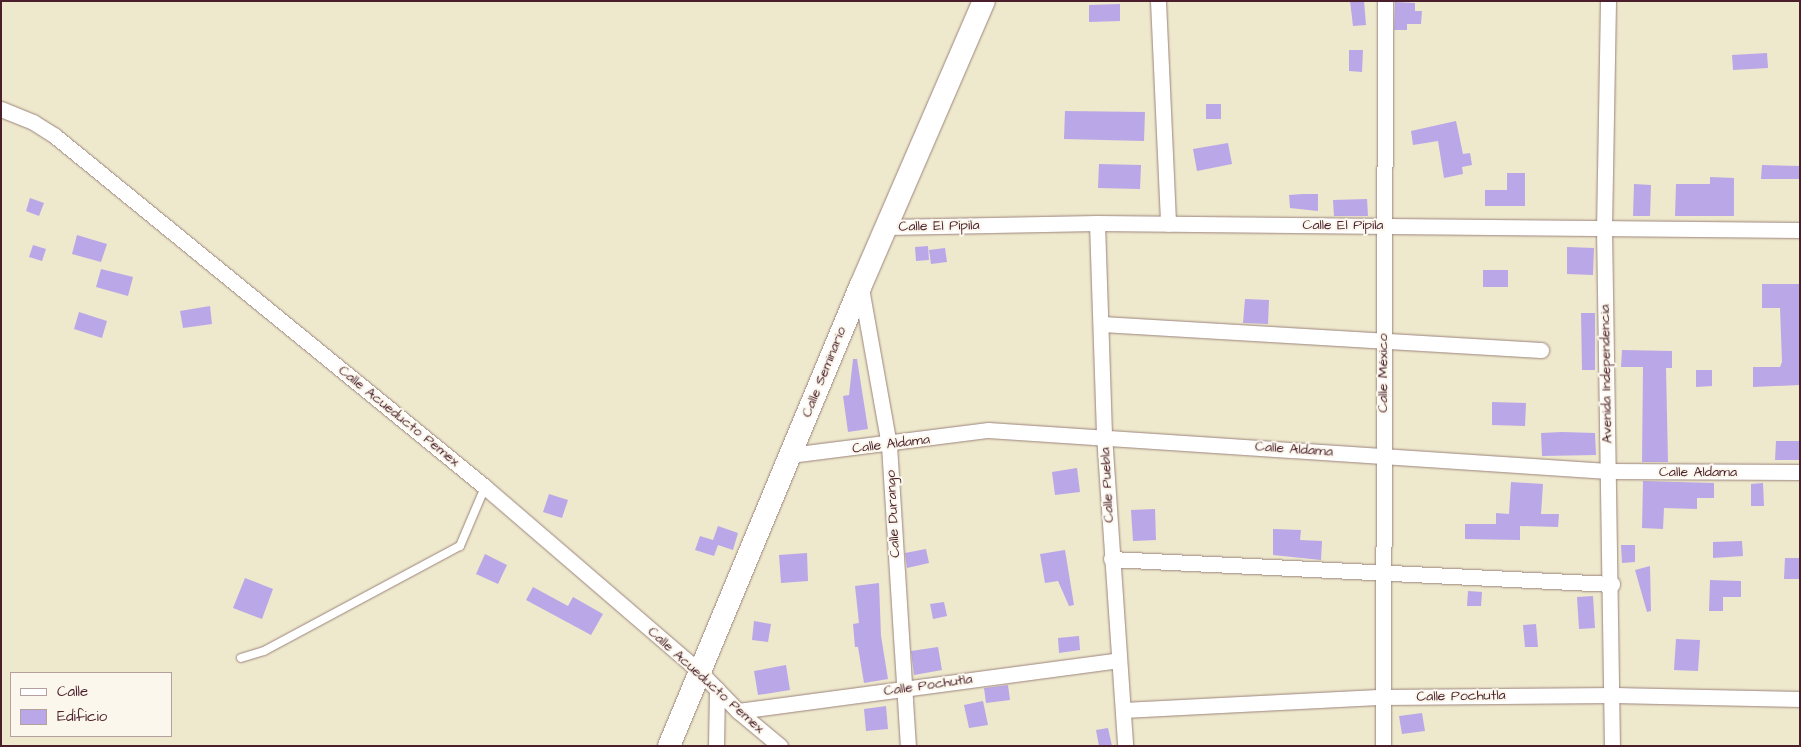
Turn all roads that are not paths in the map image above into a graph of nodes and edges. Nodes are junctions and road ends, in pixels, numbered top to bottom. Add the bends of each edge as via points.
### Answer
1 (984, 1) edge
2 (1158, 1) edge
3 (1385, 1) edge
4 (1608, 1) edge
5 (1, 109) edge
6 (1097, 223) junction
7 (1168, 224) junction
8 (1386, 226) junction
9 (887, 227) junction
10 (1604, 228) junction
11 (1800, 230) edge
12 (860, 285) junction
13 (1101, 324) junction
14 (1383, 341) junction
15 (1541, 350) dead end
16 (1104, 435) junction
17 (889, 445) junction
18 (790, 455) junction
19 (1383, 456) junction
20 (1608, 471) junction
21 (1800, 472) edge
22 (485, 486) junction
23 (1111, 559) junction
24 (1383, 572) junction
25 (1612, 584) junction
26 (241, 658) dead end
27 (1118, 660) junction
28 (700, 672) junction
29 (717, 689) junction
30 (902, 689) junction
31 (1614, 695) junction
32 (1383, 697) junction
33 (1800, 699) edge
34 (1123, 710) junction
35 (738, 711) junction
36 (669, 746) edge
37 (716, 746) edge
38 (780, 746) edge
39 (908, 746) edge
40 (1125, 746) edge
41 (1383, 746) edge
42 (1612, 746) edge

1 - 9 street, Calle Seminario
2 - 7 street
3 - 8 street, Calle México
4 - 10 street, Avenida Independencia
5 - 22 street, Calle Acueducto Pemex via 56,136
6 - 7 street, Calle El Pípila
6 - 9 street, Calle El Pípila
6 - 13 street, Calle Puebla
7 - 8 street, Calle El Pípila
8 - 10 street, Calle El Pípila
8 - 14 street, Calle México
9 - 12 street, Calle Seminario
10 - 11 street, Calle El Pípila
10 - 20 street, Avenida Independencia
12 - 17 street, Calle Durango
12 - 18 street, Calle Seminario
13 - 14 street
13 - 16 street, Calle Puebla
14 - 15 street
14 - 19 street, Calle México
16 - 17 street, Calle Aldama via 988,430
16 - 19 street, Calle Aldama
16 - 23 street, Calle Puebla
17 - 18 street, Calle Aldama
17 - 30 street, Calle Durango
18 - 28 street, Calle Seminario
19 - 20 street, Calle Aldama
19 - 24 street, Calle México
20 - 21 street, Calle Aldama
20 - 25 street, Avenida Independencia
22 - 26 lane via 460,546 264,651
22 - 28 street, Calle Acueducto Pemex
23 - 24 street
23 - 27 street, Calle Puebla
24 - 25 street
24 - 32 street, Calle México
25 - 31 street, Avenida Independencia
27 - 30 street, Calle Pochutla
27 - 34 street, Calle Puebla
28 - 29 street, Calle Acueducto Pemex
28 - 36 street, Calle Seminario
29 - 35 street, Calle Acueducto Pemex
29 - 37 street
30 - 35 street, Calle Pochutla
30 - 39 street, Calle Durango
31 - 32 street, Calle Pochutla
31 - 33 street, Calle Pochutla
31 - 42 street, Avenida Independencia
32 - 34 street, Calle Pochutla
32 - 41 street, Calle México
34 - 40 street, Calle Puebla
35 - 38 street, Calle Acueducto Pemex

